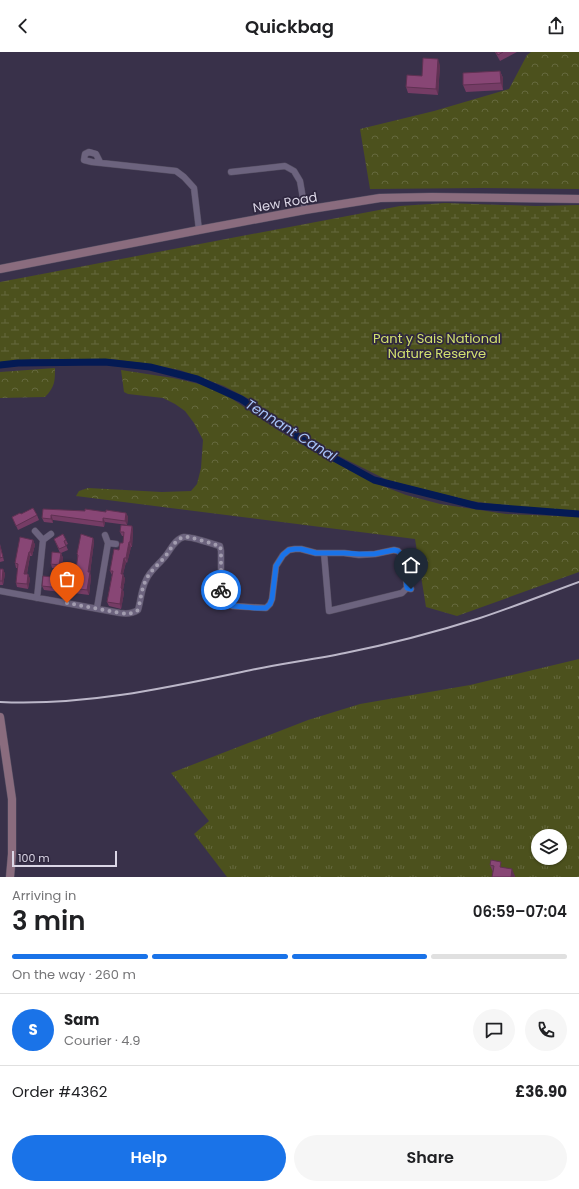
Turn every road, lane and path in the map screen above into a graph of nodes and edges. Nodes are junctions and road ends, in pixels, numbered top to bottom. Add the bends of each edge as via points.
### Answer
1 (100, 162) dead end
2 (231, 172) dead end
3 (239, 172) junction
4 (241, 179) dead end
5 (579, 199) edge
6 (305, 210) junction
7 (199, 230) junction
8 (0, 269) edge
9 (35, 531) dead end
10 (51, 534) dead end
11 (105, 535) dead end
12 (43, 540) junction
13 (108, 543) junction
14 (116, 544) dead end
15 (324, 553) junction
16 (0, 591) edge
17 (37, 598) junction
18 (97, 608) junction
19 (1, 721) edge
20 (10, 877) edge

1 - 7 street via 176,171 194,188
2 - 3 street
3 - 4 street
3 - 6 street via 285,166 294,171 300,180
5 - 6 main road, New Road via 380,198
6 - 7 main road, New Road
7 - 8 main road, New Road
9 - 12 street
10 - 12 street
11 - 13 street
12 - 17 street
13 - 14 street
13 - 18 street
15 - 15 street via 374,554 398,551 404,560 409,588 402,593 329,611
15 - 18 street via 301,549 289,550 276,566 270,604 266,608 233,606 224,602 222,598 220,546 183,537 149,573 138,610 129,614
16 - 17 street
17 - 18 street
19 - 20 main road via 12,799

